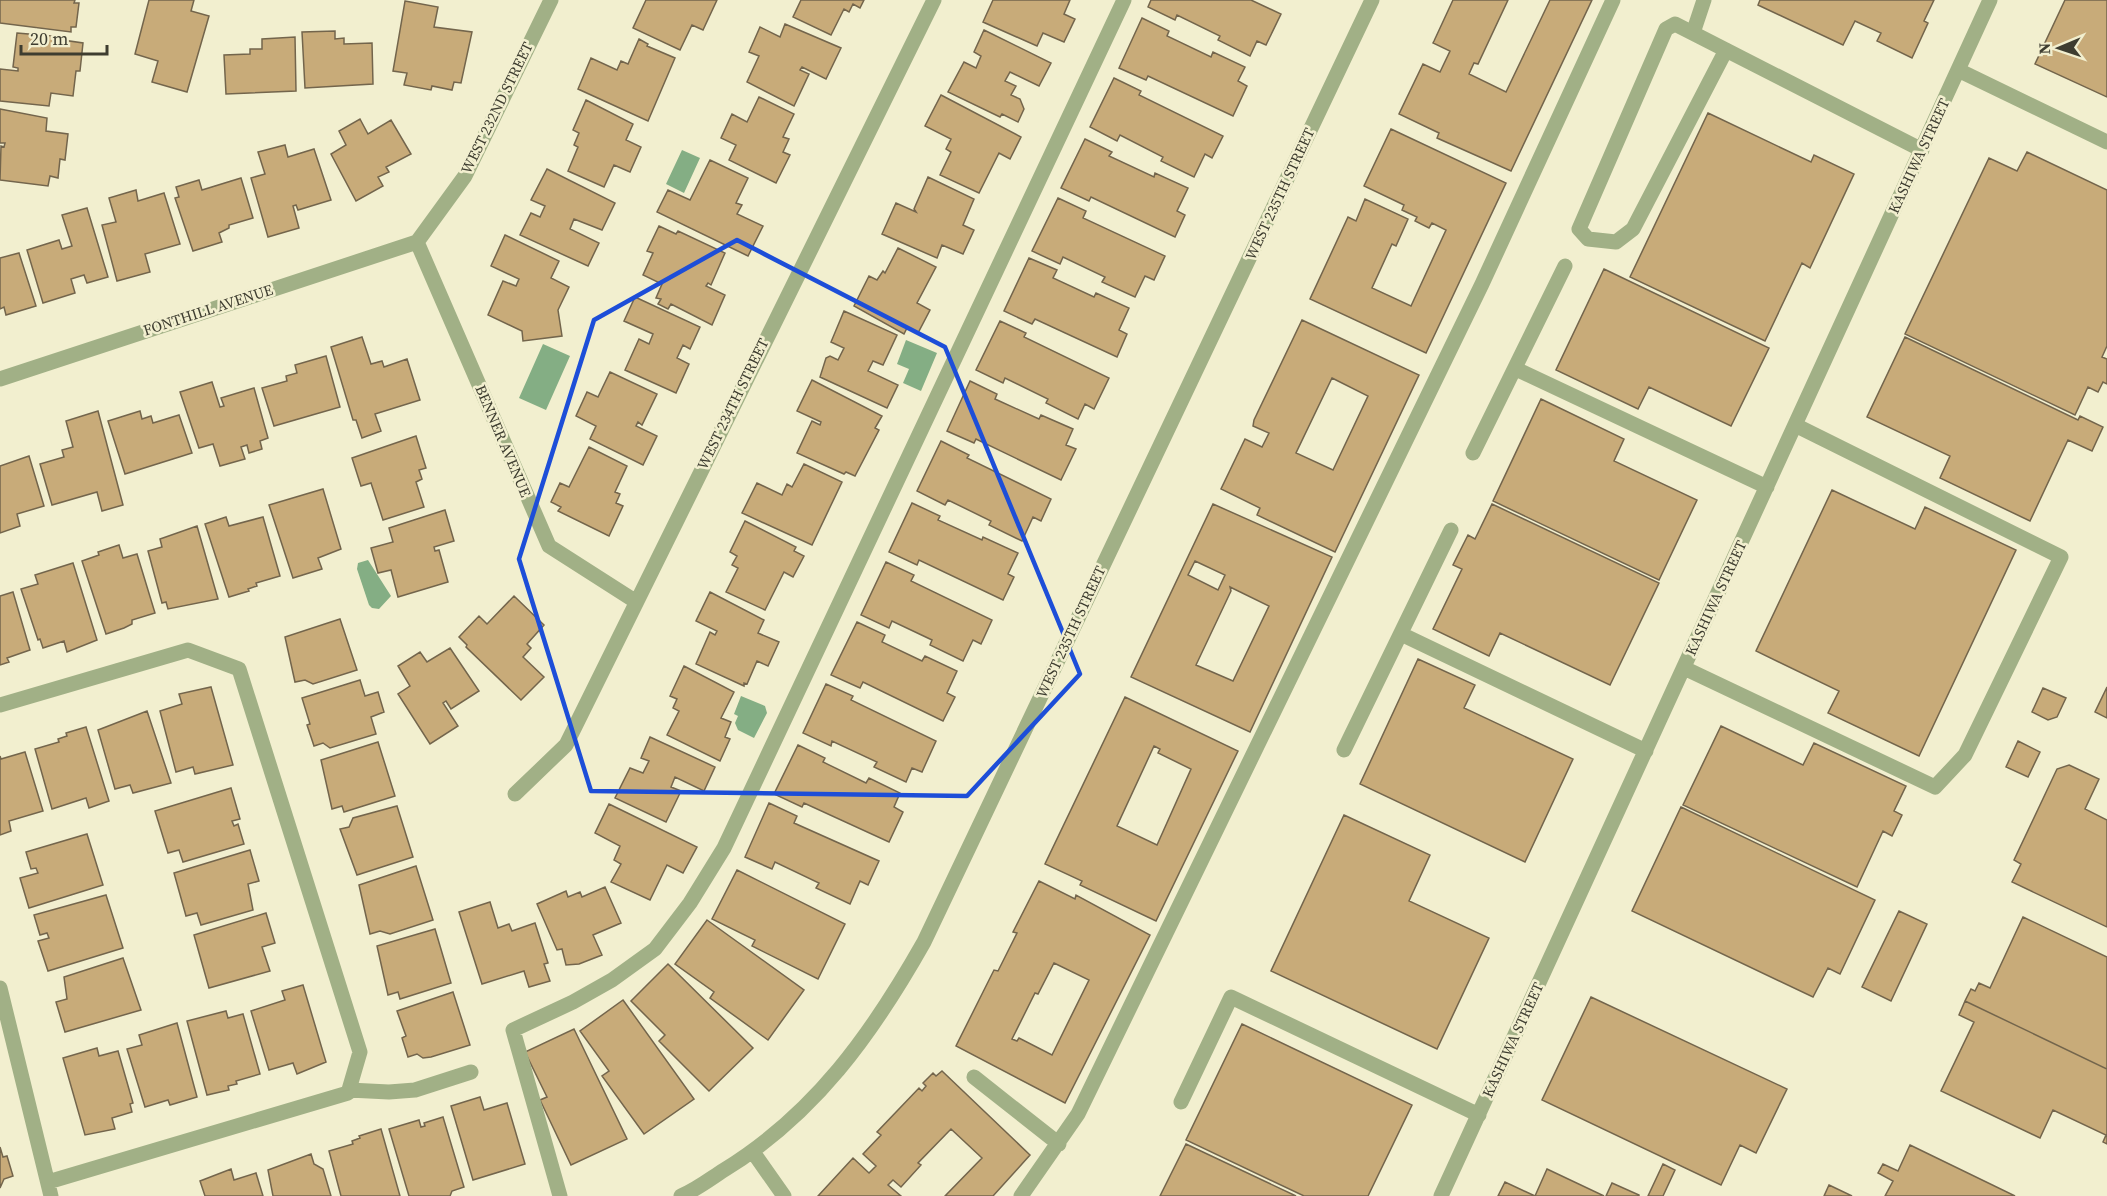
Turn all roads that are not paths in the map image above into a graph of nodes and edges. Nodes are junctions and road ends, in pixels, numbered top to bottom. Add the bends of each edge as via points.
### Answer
1 (550, 0) edge
2 (933, 0) edge
3 (1124, 0) edge
4 (1372, 0) edge
5 (1613, 0) edge
6 (1704, 0) edge
7 (1990, 0) edge
8 (1693, 33) junction
9 (1726, 50) junction
10 (1958, 70) junction
11 (2107, 142) edge
12 (1922, 150) junction
13 (417, 242) junction
14 (1565, 266) dead end
15 (1516, 369) junction
16 (0, 379) edge
17 (1795, 425) junction
18 (1473, 453) dead end
19 (1767, 487) junction
20 (1451, 530) dead end
21 (636, 601) junction
22 (1401, 634) junction
23 (1684, 668) junction
24 (0, 705) edge
25 (1344, 750) dead end
26 (1646, 751) junction
27 (515, 794) dead end
28 (0, 988) edge
29 (471, 1072) dead end
30 (974, 1077) dead end
31 (349, 1090) junction
32 (1181, 1102) dead end
33 (1479, 1115) junction
34 (1059, 1144) junction
35 (753, 1152) junction
36 (50, 1189) edge
37 (560, 1196) edge
38 (681, 1196) edge
39 (784, 1196) edge
40 (1021, 1196) edge
41 (1441, 1196) edge

1 - 13 street, WEST 232ND STREET via 465,176
2 - 21 street, WEST 234TH STREET
3 - 37 street via 724,848 655,949 612,980 513,1030
4 - 35 street, WEST 235TH STREET via 924,942 859,1047 791,1119
5 - 34 street via 1482,284 1238,789 1078,1114
6 - 8 street
7 - 10 street, KASHIWA STREET
8 - 9 street
8 - 9 street via 1675,24 1666,29 1579,229 1588,239 1616,242 1633,229
9 - 12 street
10 - 11 street
10 - 12 street, KASHIWA STREET
12 - 17 street, KASHIWA STREET
13 - 16 street, FONTHILL AVENUE
13 - 21 street, BENNER AVENUE via 549,546
14 - 15 street
15 - 18 street
15 - 19 street
17 - 19 street, KASHIWA STREET
17 - 23 street via 2061,557 1965,755 1935,787
19 - 23 street, KASHIWA STREET
20 - 22 street
21 - 27 street, WEST 234TH STREET via 566,745
22 - 25 street
22 - 26 street
23 - 26 street, KASHIWA STREET
24 - 31 street via 188,650 239,669 360,1052
26 - 33 street, KASHIWA STREET
28 - 36 street
29 - 31 street via 415,1090
30 - 34 street
31 - 36 street
32 - 33 street via 1231,997
33 - 41 street, KASHIWA STREET
34 - 40 street
35 - 38 street, WEST 235TH STREET
35 - 39 street

